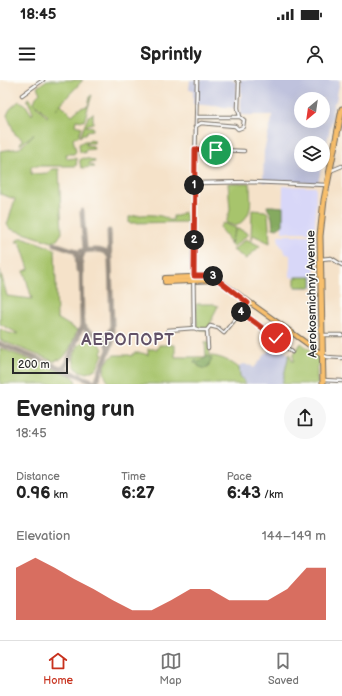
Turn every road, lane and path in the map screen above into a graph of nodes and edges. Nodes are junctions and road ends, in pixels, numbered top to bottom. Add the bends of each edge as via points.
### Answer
1 (43, 80) edge
2 (197, 80) edge
3 (237, 80) edge
4 (22, 95) dead end
5 (342, 109) edge
6 (196, 117) junction
7 (240, 117) junction
8 (196, 127) junction
9 (195, 149) junction
10 (244, 150) dead end
11 (342, 166) edge
12 (330, 171) joint
13 (330, 172) edge
14 (194, 183) junction
15 (327, 185) junction
16 (321, 259) junction
17 (342, 265) edge
18 (194, 278) junction
19 (248, 303) junction
20 (241, 312) junction
21 (194, 328) junction
22 (168, 330) dead end
23 (207, 330) junction
24 (323, 335) junction
25 (342, 335) edge
26 (208, 348) dead end
27 (292, 352) dead end
28 (323, 355) junction
29 (342, 358) edge
30 (342, 380) edge
31 (323, 382) edge

1 - 4 street
2 - 6 street
3 - 7 street
5 - 12 highway, Aerokosmichnyi Avenue
6 - 7 street
6 - 8 street
7 - 8 street via 244,120 243,127 238,129 235,126 201,123
8 - 9 street
9 - 10 street
9 - 14 street
11 - 12 street
13 - 15 highway, Aerokosmichnyi Avenue
14 - 15 street
14 - 18 street
15 - 16 highway, Aerokosmichnyi Avenue via 320,236
16 - 17 street via 331,258
16 - 24 highway, Aerokosmichnyi Avenue
18 - 18 main road via 165,278 165,282
18 - 19 main road via 218,280
18 - 21 street
19 - 20 street
19 - 28 main road
20 - 23 street via 224,333 210,326
20 - 27 street
21 - 22 street
21 - 23 street
23 - 26 street
24 - 25 street
24 - 28 highway, Aerokosmichnyi Avenue
28 - 29 street
28 - 31 highway, Aerokosmichnyi Avenue
30 - 31 street

